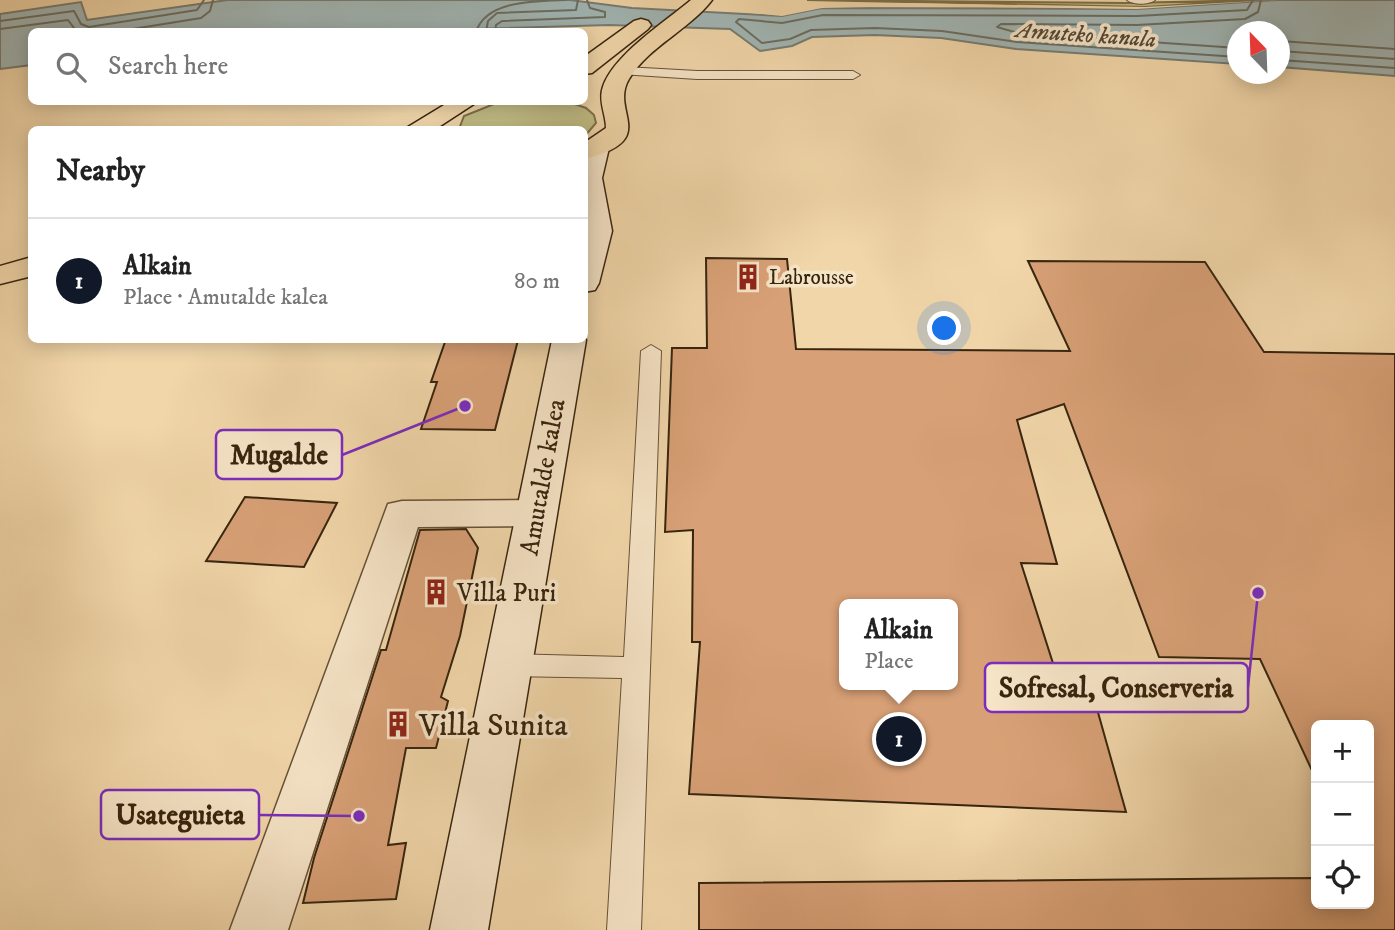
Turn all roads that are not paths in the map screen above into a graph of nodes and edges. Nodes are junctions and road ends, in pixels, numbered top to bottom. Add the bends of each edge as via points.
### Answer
1 (671, 0) edge
2 (702, 0) edge
3 (1133, 0) edge
4 (1149, 0) edge
5 (588, 65) edge
6 (625, 71) junction
7 (853, 75) dead end
8 (588, 97) edge
9 (461, 105) edge
10 (617, 111) junction
11 (438, 121) edge
12 (590, 150) edge
13 (588, 176) edge
14 (588, 176) edge
15 (28, 267) edge
16 (588, 269) edge
17 (0, 275) edge
18 (566, 344) edge
19 (651, 351) dead end
20 (536, 513) junction
21 (508, 665) junction
22 (637, 668) junction
23 (259, 930) edge
24 (459, 930) edge
25 (624, 930) edge

1 - 5 main road
2 - 6 main road
3 - 4 lane
6 - 7 lane
6 - 10 main road via 613,90
8 - 10 main road
9 - 11 main road
10 - 12 main road via 619,129
12 - 14 main road
13 - 16 main road via 598,221
15 - 17 main road
18 - 20 main road, Amutalde kalea
19 - 22 lane
20 - 21 main road, Amutalde kalea
20 - 23 main road via 402,514
21 - 22 lane
21 - 24 main road, Amutalde kalea
22 - 25 lane

